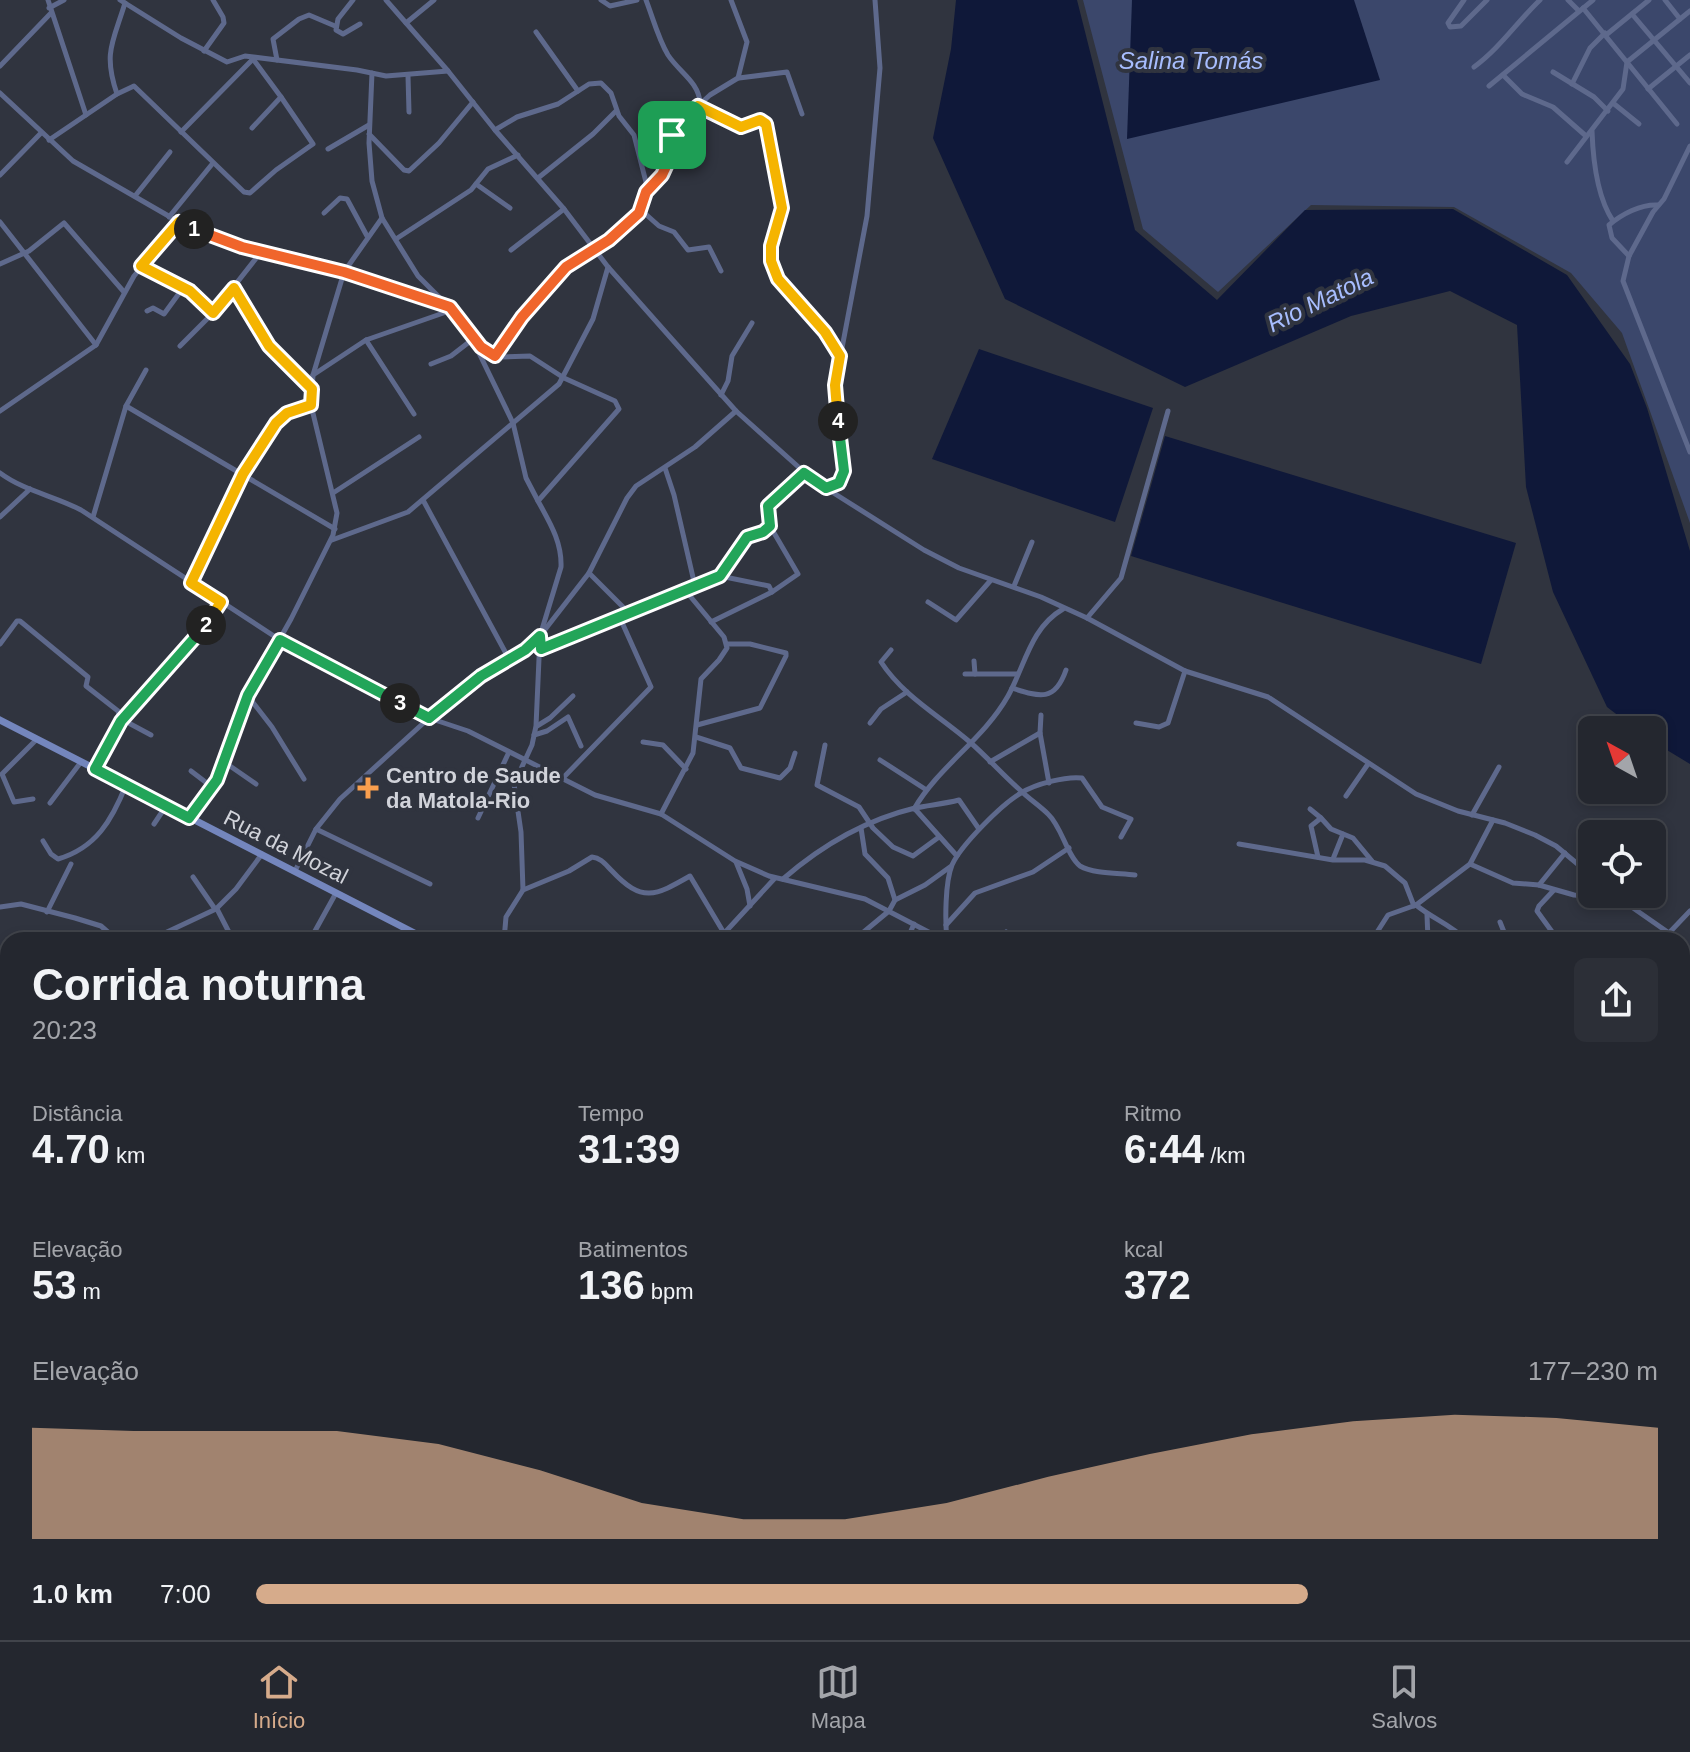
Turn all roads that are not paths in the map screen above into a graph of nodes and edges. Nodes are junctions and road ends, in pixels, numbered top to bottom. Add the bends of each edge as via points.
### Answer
1 (48, 0) edge
2 (64, 0) edge
3 (213, 0) edge
4 (353, 0) edge
5 (386, 0) edge
6 (434, 0) edge
7 (601, 0) edge
8 (637, 0) edge
9 (646, 0) edge
10 (731, 0) edge
11 (875, 0) edge
12 (1464, 0) edge
13 (1487, 0) edge
14 (1540, 0) edge
15 (1568, 0) edge
16 (1593, 0) edge
17 (1649, 0) edge
18 (1665, 0) edge
19 (122, 2) edge
20 (50, 10) junction
21 (1581, 10) junction
22 (1690, 11) edge
23 (1632, 14) junction
24 (1680, 19) junction
25 (406, 23) junction
26 (360, 24) dead end
27 (335, 26) junction
28 (536, 32) dead end
29 (1606, 34) junction
30 (1654, 41) junction
31 (204, 51) junction
32 (1690, 55) edge
33 (253, 58) junction
34 (277, 60) junction
35 (1627, 62) junction
36 (0, 66) edge
37 (1474, 67) dead end
38 (1676, 67) junction
39 (448, 71) junction
40 (1553, 72) dead end
41 (372, 73) junction
42 (1503, 75) junction
43 (408, 76) junction
44 (738, 78) junction
45 (1690, 83) edge
46 (1572, 84) junction
47 (1489, 86) dead end
48 (1648, 89) junction
49 (578, 91) junction
50 (0, 93) edge
51 (117, 94) junction
52 (281, 97) junction
53 (473, 102) junction
54 (1613, 103) junction
55 (699, 105) junction
56 (616, 111) junction
57 (1608, 111) junction
58 (409, 112) dead end
59 (802, 114) dead end
60 (86, 115) junction
61 (370, 124) junction
62 (1639, 124) dead end
63 (1677, 124) dead end
64 (252, 128) dead end
65 (495, 130) junction
66 (1592, 131) junction
67 (181, 132) junction
68 (42, 133) junction
69 (369, 134) junction
70 (1586, 136) junction
71 (49, 140) junction
72 (1690, 146) edge
73 (328, 149) dead end
74 (170, 152) dead end
75 (518, 155) junction
76 (1567, 162) dead end
77 (213, 163) junction
78 (0, 175) edge
79 (537, 178) junction
80 (476, 184) junction
81 (648, 190) junction
82 (135, 196) junction
83 (1659, 205) junction
84 (510, 208) dead end
85 (564, 209) junction
86 (641, 210) junction
87 (324, 213) dead end
88 (169, 217) junction
89 (382, 218) junction
90 (1613, 221) junction
91 (0, 222) edge
92 (179, 222) junction
93 (367, 236) junction
94 (396, 239) junction
95 (511, 250) dead end
96 (594, 250) junction
97 (261, 252) junction
98 (24, 254) junction
99 (1629, 256) junction
100 (0, 264) edge
101 (141, 266) junction
102 (608, 267) junction
103 (721, 271) dead end
104 (344, 272) junction
105 (183, 288) junction
106 (234, 288) junction
107 (124, 292) junction
108 (451, 309) junction
109 (147, 311) dead end
110 (213, 313) junction
111 (752, 323) dead end
112 (366, 340) junction
113 (472, 340) junction
114 (96, 345) junction
115 (180, 346) dead end
116 (495, 356) junction
117 (840, 356) junction
118 (431, 364) dead end
119 (146, 370) dead end
120 (313, 375) junction
121 (564, 378) junction
122 (312, 389) junction
123 (721, 395) junction
124 (311, 405) junction
125 (126, 406) junction
126 (0, 411) edge
127 (736, 411) junction
128 (1168, 411) dead end
129 (414, 414) dead end
130 (513, 423) junction
131 (419, 437) dead end
132 (1690, 452) edge
133 (665, 468) junction
134 (0, 473) edge
135 (804, 473) junction
136 (243, 474) junction
137 (826, 488) junction
138 (31, 489) junction
139 (333, 493) junction
140 (423, 500) junction
141 (538, 501) junction
142 (0, 517) edge
143 (93, 517) junction
144 (770, 526) junction
145 (335, 529) junction
146 (331, 540) junction
147 (1032, 542) dead end
148 (589, 573) junction
149 (720, 576) junction
150 (991, 580) junction
151 (191, 583) junction
152 (695, 586) junction
153 (1014, 586) junction
154 (685, 590) junction
155 (772, 592) junction
156 (221, 602) junction
157 (928, 602) dead end
158 (1053, 603) junction
159 (1063, 609) junction
160 (1055, 613) junction
161 (630, 614) junction
162 (620, 618) junction
163 (1087, 618) junction
164 (711, 622) junction
165 (540, 636) junction
166 (280, 640) junction
167 (0, 644) edge
168 (727, 644) junction
169 (541, 649) junction
170 (891, 650) dead end
171 (509, 659) junction
172 (974, 661) dead end
173 (1066, 670) dead end
174 (1185, 671) junction
175 (965, 674) dead end
176 (975, 674) junction
177 (1017, 674) junction
178 (1012, 688) junction
179 (907, 692) junction
180 (248, 695) junction
181 (573, 696) dead end
182 (1041, 715) dead end
183 (429, 718) junction
184 (0, 720) edge
185 (122, 721) junction
186 (870, 723) dead end
187 (1136, 723) dead end
188 (697, 725) junction
189 (536, 726) junction
190 (1040, 733) junction
191 (151, 735) dead end
192 (534, 735) junction
193 (696, 737) junction
194 (37, 739) junction
195 (643, 742) dead end
196 (972, 744) junction
197 (825, 745) dead end
198 (581, 746) dead end
199 (509, 752) junction
200 (795, 753) dead end
201 (880, 760) dead end
202 (525, 761) junction
203 (81, 762) junction
204 (990, 762) junction
205 (1368, 764) junction
206 (1499, 767) dead end
207 (221, 768) junction
208 (95, 769) junction
209 (686, 769) junction
210 (191, 771) dead end
211 (304, 779) dead end
212 (561, 780) junction
213 (1049, 783) junction
214 (256, 784) dead end
215 (126, 785) junction
216 (212, 787) junction
217 (925, 789) junction
218 (1022, 792) junction
219 (1346, 796) dead end
220 (33, 799) dead end
221 (50, 803) dead end
222 (166, 806) junction
223 (914, 809) junction
224 (1310, 809) dead end
225 (661, 814) junction
226 (1472, 815) junction
227 (189, 818) junction
228 (478, 818) dead end
229 (1321, 818) junction
230 (1493, 820) junction
231 (154, 824) dead end
232 (867, 826) junction
233 (316, 829) junction
234 (979, 829) junction
235 (1343, 834) junction
236 (939, 837) junction
237 (1121, 837) dead end
238 (43, 841) dead end
239 (1239, 844) dead end
240 (1069, 848) junction
241 (1565, 853) junction
242 (262, 854) junction
243 (957, 856) junction
244 (1318, 857) junction
245 (1333, 860) junction
246 (735, 861) junction
247 (1372, 862) junction
248 (71, 864) dead end
249 (1470, 864) junction
250 (1578, 864) edge
251 (951, 866) junction
252 (295, 871) junction
253 (1135, 875) dead end
254 (193, 877) dead end
255 (778, 879) junction
256 (430, 884) dead end
257 (1539, 885) junction
258 (523, 890) junction
259 (1554, 890) junction
260 (336, 893) junction
261 (1578, 895) edge
262 (895, 900) junction
263 (1415, 905) junction
264 (0, 907) edge
265 (750, 907) junction
266 (1633, 908) edge
267 (216, 909) junction
268 (889, 911) junction
269 (1690, 911) edge
270 (47, 912) junction
271 (1427, 914) junction
272 (1500, 922) dead end
273 (914, 924) junction
274 (946, 925) junction
275 (108, 932) edge
276 (167, 932) edge
277 (229, 932) edge
278 (314, 932) edge
279 (412, 932) edge
280 (505, 932) edge
281 (723, 932) edge
282 (725, 932) edge
283 (864, 932) edge
284 (910, 932) edge
285 (930, 932) edge
286 (946, 932) edge
287 (1377, 932) edge
288 (1428, 932) edge
289 (1458, 932) edge
290 (1504, 932) edge
291 (1552, 932) edge
292 (1668, 932) edge
293 (1670, 932) edge

1 - 20 street
2 - 20 street
3 - 31 street via 224,23
4 - 27 street
5 - 25 street
6 - 25 street
7 - 8 street via 610,6
9 - 55 street via 670,58 698,90
10 - 44 street via 747,42
11 - 117 street via 880,62 872,162 862,250
12 - 13 street via 1450,27 1461,26
14 - 37 street via 1496,51
15 - 21 street
16 - 21 street
17 - 23 street
18 - 24 street
19 - 31 street
19 - 51 street via 109,56
20 - 36 street
20 - 60 street
21 - 29 street
21 - 42 street
22 - 24 street
23 - 29 street
23 - 30 street
24 - 30 street
25 - 39 street
26 - 27 street via 343,34
27 - 34 street via 309,15 299,19 275,35
28 - 49 street
29 - 35 street
29 - 46 street via 1590,48
30 - 35 street
30 - 38 street
31 - 33 street via 227,62
32 - 38 street
33 - 34 street
33 - 52 street
33 - 67 street
34 - 41 street
35 - 48 street
35 - 54 street via 1624,84
38 - 45 street
38 - 48 street
39 - 43 street
39 - 53 street
40 - 46 street
41 - 43 street
41 - 61 street
42 - 47 street
42 - 70 street via 1522,94 1553,107
43 - 58 street
44 - 55 street
44 - 59 street via 787,72
46 - 57 street
48 - 63 street
49 - 56 street via 601,83 611,93
49 - 65 street
50 - 68 street
51 - 60 street
51 - 67 street via 130,86 138,89
52 - 64 street
52 - 77 street via 312,146 250,193
53 - 65 street
53 - 69 street via 409,171
54 - 57 street
54 - 62 street
55 - 81 street via 673,130 668,162
55 - 117 street via 741,127 760,120 766,124 782,208 771,261 778,279
56 - 79 street
56 - 81 street via 634,135
57 - 66 street
60 - 71 street
61 - 69 street
61 - 73 street
65 - 75 street
66 - 70 street
66 - 90 street via 1605,207
67 - 77 street
68 - 71 street
68 - 78 street
69 - 89 street via 370,170
70 - 76 street
71 - 82 street via 73,161
72 - 83 street
74 - 82 street
75 - 79 street
75 - 80 street via 488,169
77 - 88 street
79 - 85 street
80 - 84 street
80 - 94 street
81 - 86 street
82 - 88 street
83 - 90 street via 1623,213
83 - 99 street
85 - 95 street
85 - 96 street
86 - 96 street
86 - 103 street via 674,232 688,250 709,247
87 - 93 street via 340,198 347,199
88 - 92 street
89 - 93 street
89 - 94 street
90 - 99 street via 1610,235
91 - 98 street
92 - 97 street
92 - 101 street
93 - 104 street
94 - 108 street via 418,276
96 - 102 street
96 - 116 street via 566,267
97 - 104 street
97 - 106 street
98 - 100 street
98 - 107 street via 64,223
98 - 114 street
99 - 132 street via 1625,289
101 - 105 street
101 - 107 street
102 - 121 street via 593,319
102 - 123 street
104 - 108 street
104 - 120 street
105 - 109 street via 164,314
105 - 110 street
106 - 110 street
106 - 122 street via 269,346
107 - 114 street
108 - 112 street
108 - 113 street
110 - 115 street
111 - 123 street via 732,356
112 - 120 street
112 - 129 street
113 - 116 street
113 - 118 street
113 - 130 street
114 - 126 street
116 - 121 street via 530,356
117 - 137 street via 835,394 844,471 839,483
119 - 125 street
120 - 122 street
121 - 130 street
121 - 141 street via 615,401 619,409
122 - 124 street
123 - 127 street
124 - 136 street via 281,417
124 - 139 street
125 - 136 street
125 - 143 street
127 - 133 street
127 - 135 street
128 - 163 street via 1121,578
130 - 140 street
130 - 141 street via 526,478
131 - 139 street
133 - 148 street via 643,480 627,498
133 - 152 street
134 - 138 street
135 - 137 street
135 - 144 street via 768,506
136 - 145 street
136 - 151 street
137 - 150 street via 924,550
138 - 142 street
138 - 143 street
139 - 145 street
140 - 146 street via 399,516
140 - 171 street
141 - 165 street via 561,555 559,582
143 - 151 street
144 - 149 street via 747,537
144 - 155 street via 799,571
145 - 146 street
146 - 166 street
147 - 153 street
148 - 161 street
148 - 165 street
149 - 152 street
149 - 155 street via 769,586
150 - 153 street
150 - 157 street via 956,620
151 - 156 street
152 - 154 street
153 - 158 street
154 - 161 street
154 - 164 street
155 - 164 street
156 - 166 street
156 - 185 street
158 - 159 street
158 - 160 street
159 - 160 street
159 - 163 street
160 - 177 street via 1031,643
161 - 162 street
162 - 169 street
162 - 212 street via 651,687
163 - 174 street
164 - 168 street
165 - 169 street
165 - 171 street
166 - 180 street
166 - 183 street
167 - 185 street via 20,621 88,677 86,686 118,711
168 - 188 street via 701,679
168 - 188 street via 750,644 786,656 760,708
169 - 189 street
170 - 179 street via 881,663
171 - 183 street
172 - 176 street
173 - 178 street via 1048,695
174 - 187 street via 1168,723
174 - 205 street via 1268,697
175 - 176 street
176 - 177 street
177 - 178 street
178 - 196 street
179 - 186 street
179 - 196 street
180 - 207 street
180 - 211 street
181 - 189 street
182 - 190 street
183 - 199 street
183 - 233 street via 340,799
184 - 194 main road, Rua da Mozal
185 - 191 street
185 - 208 street
188 - 193 street
189 - 192 street
190 - 204 street
190 - 213 street
192 - 198 street via 568,717
192 - 202 street
193 - 200 street via 730,748 741,768 780,778
193 - 209 street
194 - 203 main road, Rua da Mozal
194 - 220 street via 2,774 14,802
195 - 209 street via 666,747
196 - 204 street
196 - 217 street
197 - 232 street via 817,785 859,807
199 - 202 street
199 - 228 street
201 - 217 street
202 - 212 street
202 - 258 street via 513,792
203 - 208 main road, Rua da Mozal
203 - 221 street
204 - 218 street
205 - 219 street
205 - 226 street via 1416,794
206 - 226 street
207 - 214 street via 230,766
207 - 216 street
208 - 215 main road, Rua da Mozal
209 - 225 street
210 - 216 street
212 - 225 street
213 - 218 street
213 - 237 street via 1082,778 1102,807 1131,819
215 - 222 main road, Rua da Mozal
215 - 238 street via 109,823 86,847 58,859
216 - 227 street
217 - 223 street
218 - 234 street
218 - 240 street via 1053,819
222 - 227 main road, Rua da Mozal
222 - 231 street
223 - 232 street
223 - 234 street via 959,800
223 - 236 street
224 - 229 street
225 - 246 street
226 - 230 street
227 - 242 main road, Rua da Mozal
229 - 235 street
229 - 244 street via 1311,826
230 - 241 street
230 - 249 street
232 - 236 street via 898,851 913,856
232 - 255 street via 822,848
232 - 262 street via 865,854 888,878
233 - 252 street
233 - 256 street
234 - 243 street
235 - 245 street
235 - 247 street via 1353,838
236 - 243 street
239 - 244 street
240 - 253 street via 1083,867
240 - 274 street via 1033,872 975,893
241 - 250 street
241 - 257 street
242 - 252 main road, Rua da Mozal
242 - 267 street
243 - 251 street
244 - 245 street
245 - 247 street
246 - 255 street
246 - 265 street
247 - 263 street via 1399,876
248 - 270 street
249 - 257 street via 1513,883
249 - 263 street
251 - 262 street
251 - 274 street
252 - 260 main road, Rua da Mozal
254 - 267 street
255 - 265 street
255 - 268 street via 858,896
257 - 259 street
258 - 280 street via 506,917
258 - 281 street via 592,857 601,859 636,892 664,890 690,876
259 - 261 street
259 - 291 street via 1537,911
260 - 278 street
260 - 279 main road, Rua da Mozal
262 - 268 street
263 - 271 street
263 - 287 street via 1388,915
264 - 270 street via 21,904
265 - 282 street
266 - 292 street
267 - 276 street
267 - 277 street
268 - 273 street
268 - 283 street
269 - 293 street
270 - 275 street
271 - 288 street
271 - 289 street
272 - 290 street
273 - 284 street
273 - 285 street
274 - 286 street

